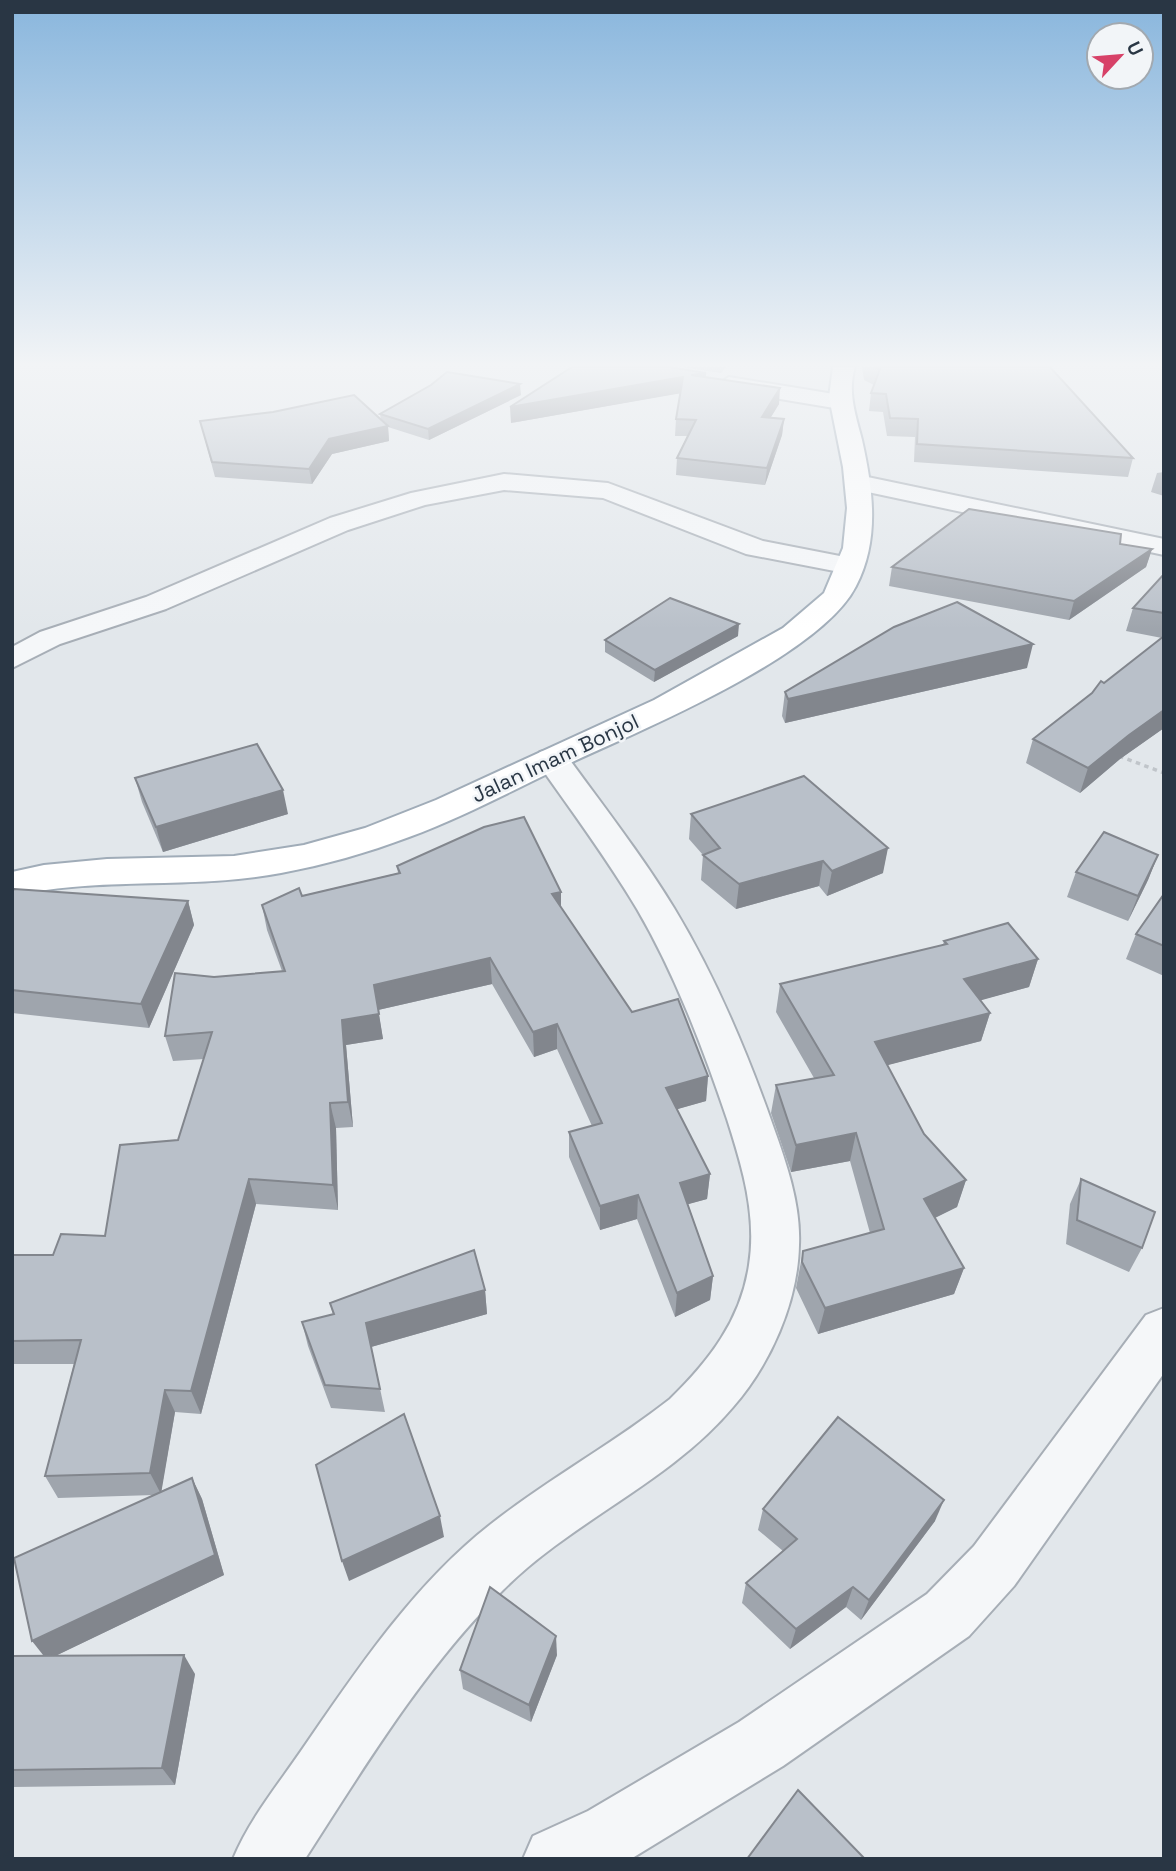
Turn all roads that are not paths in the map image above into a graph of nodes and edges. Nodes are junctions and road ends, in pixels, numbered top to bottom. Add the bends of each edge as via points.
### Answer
1 (852, 454) edge
2 (858, 483) junction
3 (1164, 547) edge
4 (850, 566) junction
5 (12, 659) edge
6 (552, 759) junction
7 (12, 884) edge
8 (1164, 1331) edge
9 (266, 1859) edge
10 (556, 1859) edge

1 - 2 main road, Jalan Imam Bonjol
2 - 3 street
2 - 4 main road, Jalan Imam Bonjol via 861,523
4 - 5 street via 756,548 608,492 504,482 420,498 352,520 156,603 50,638
4 - 6 main road, Jalan Imam Bonjol via 842,588 807,625 683,700
6 - 7 main road, Jalan Imam Bonjol via 412,823 305,856 264,865 108,869
6 - 9 street via 668,933 729,1064 760,1149 775,1224 770,1286 736,1363 681,1424 514,1541 444,1611
8 - 10 street via 994,1566 948,1615 761,1744 611,1834

